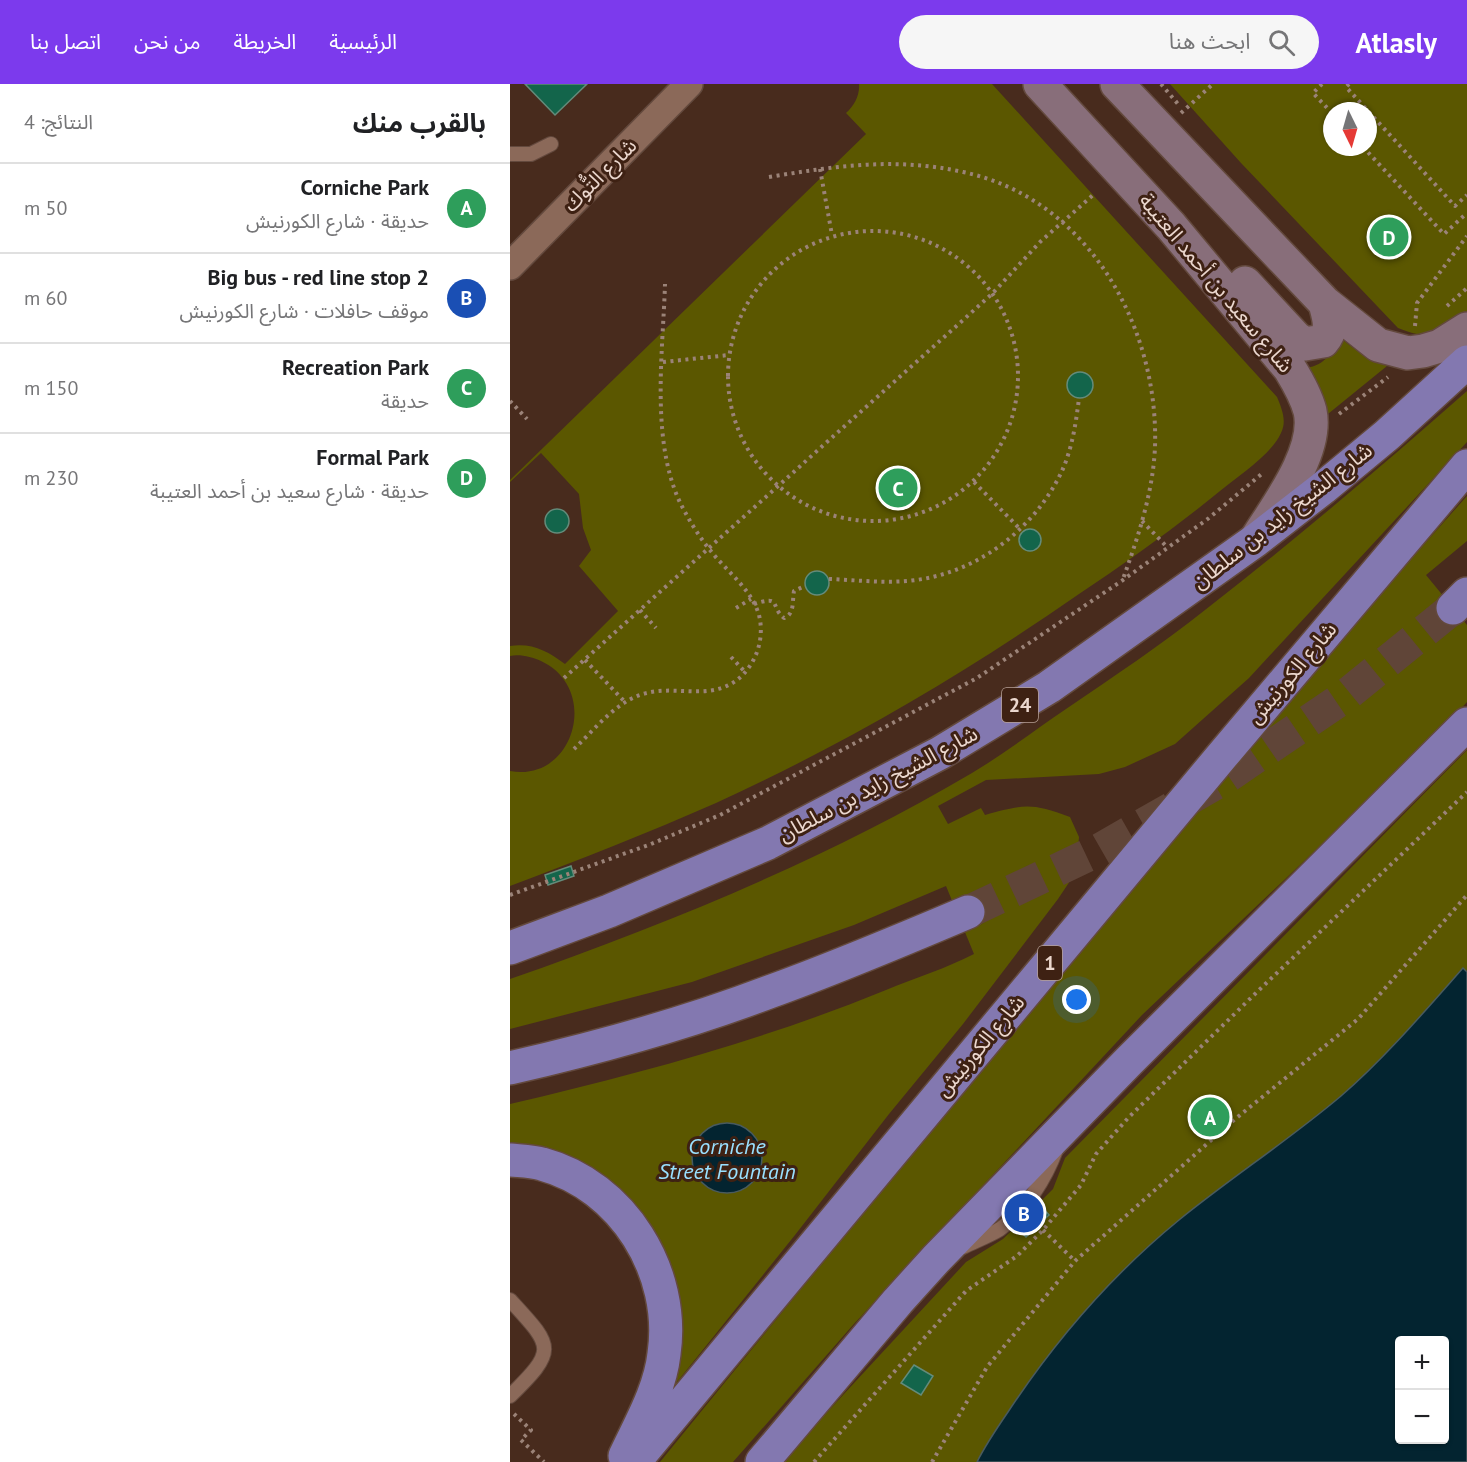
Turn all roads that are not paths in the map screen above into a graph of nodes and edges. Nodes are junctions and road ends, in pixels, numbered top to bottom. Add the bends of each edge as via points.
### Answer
1 (689, 84) edge
2 (1040, 84) edge
3 (1117, 84) edge
4 (551, 144) dead end
5 (510, 154) edge
6 (1171, 226) junction
7 (510, 266) edge
8 (1325, 303) junction
9 (1456, 318) edge
10 (1467, 362) edge
11 (1467, 466) edge
12 (1256, 540) junction
13 (1467, 724) edge
14 (968, 912) tunnel mouth
15 (510, 948) edge
16 (510, 1068) edge
17 (510, 1160) edge
18 (510, 1300) edge
19 (510, 1396) edge
20 (622, 1462) edge
21 (634, 1462) edge
22 (762, 1462) edge

1 - 7 street, شارع التُّوك
2 - 6 main road, شارع سعيد بن أحمد العتيبة
3 - 8 main road
4 - 5 lane via 531,154
6 - 8 main road via 1204,239 1305,344 1323,341 1329,332
6 - 12 main road, شارع سعيد بن أحمد العتيبة via 1290,369 1310,413 1302,464
8 - 9 main road via 1378,345 1408,353 1440,346
10 - 12 highway, شارع الشيخ زايد بن سلطان / 24 via 1387,435
11 - 21 highway, شارع الكورنيش / 1
12 - 15 highway, شارع الشيخ زايد بن سلطان / 24 via 1049,687 940,753 768,843 609,911
13 - 22 highway via 936,1259
14 - 16 highway via 767,993 671,1025
17 - 20 highway via 541,1164 572,1176 599,1193 624,1216 652,1262 662,1293 664,1355 658,1381
18 - 19 lane via 539,1331 544,1351 538,1366

